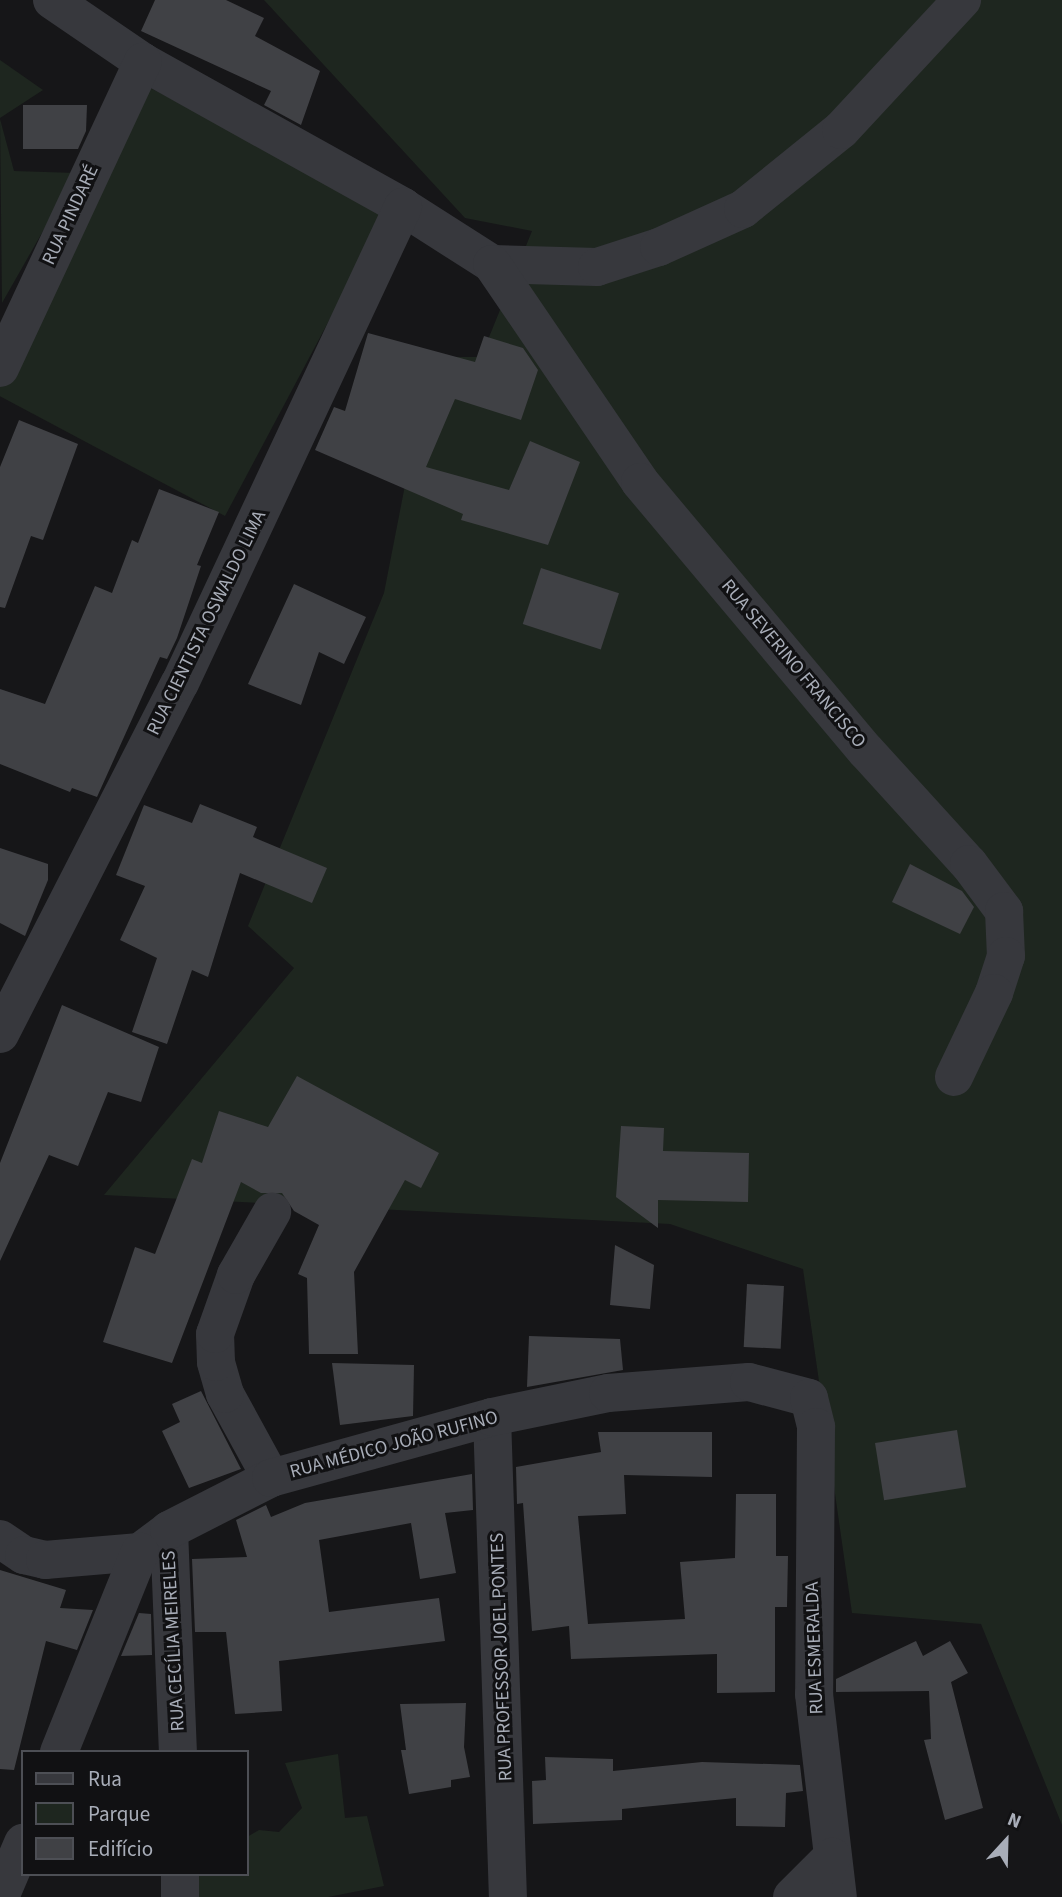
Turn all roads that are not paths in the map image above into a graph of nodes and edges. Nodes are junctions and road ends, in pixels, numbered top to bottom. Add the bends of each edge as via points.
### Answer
1 (52, 0) edge
2 (962, 0) edge
3 (143, 62) junction
4 (403, 207) junction
5 (492, 264) junction
6 (0, 368) edge
7 (0, 1034) edge
8 (954, 1077) dead end
9 (272, 1212) dead end
10 (810, 1398) joint
11 (492, 1417) junction
12 (271, 1478) junction
13 (0, 1539) edge
14 (154, 1541) junction
15 (61, 1750) edge
16 (178, 1750) edge
17 (21, 1848) edge
18 (831, 1857) junction
19 (180, 1876) edge
20 (1, 1897) edge
21 (180, 1897) edge
22 (508, 1897) edge
23 (792, 1897) edge
24 (838, 1897) edge

1 - 3 street
2 - 5 street via 841,130 743,209 659,247 597,267
3 - 4 street
3 - 6 street, RUA PINDARÉ
4 - 5 street
4 - 7 street, RUA CIENTISTA OSWALDO LIMA via 180,683
5 - 8 street, RUA SEVERINO FRANCISCO via 640,482 866,751 969,864 1003,911 1006,956 994,993
9 - 12 street via 236,1275 215,1334 216,1362 225,1394
10 - 11 street, RUA MÉDICO JOÃO RUFINO via 749,1382 671,1386 608,1392
10 - 18 street, RUA ESMERALDA via 816,1427 814,1694
11 - 12 street, RUA MÉDICO JOÃO RUFINO
11 - 22 street, RUA PROFESSOR JOEL PONTES
12 - 14 street, RUA MÉDICO JOÃO RUFINO
13 - 14 street, RUA MÉDICO JOÃO RUFINO via 24,1555 45,1560
14 - 15 street
14 - 16 street, RUA CECÍLIA MEIRELES
17 - 20 street
18 - 23 street
18 - 24 street, RUA ESMERALDA
19 - 21 street

